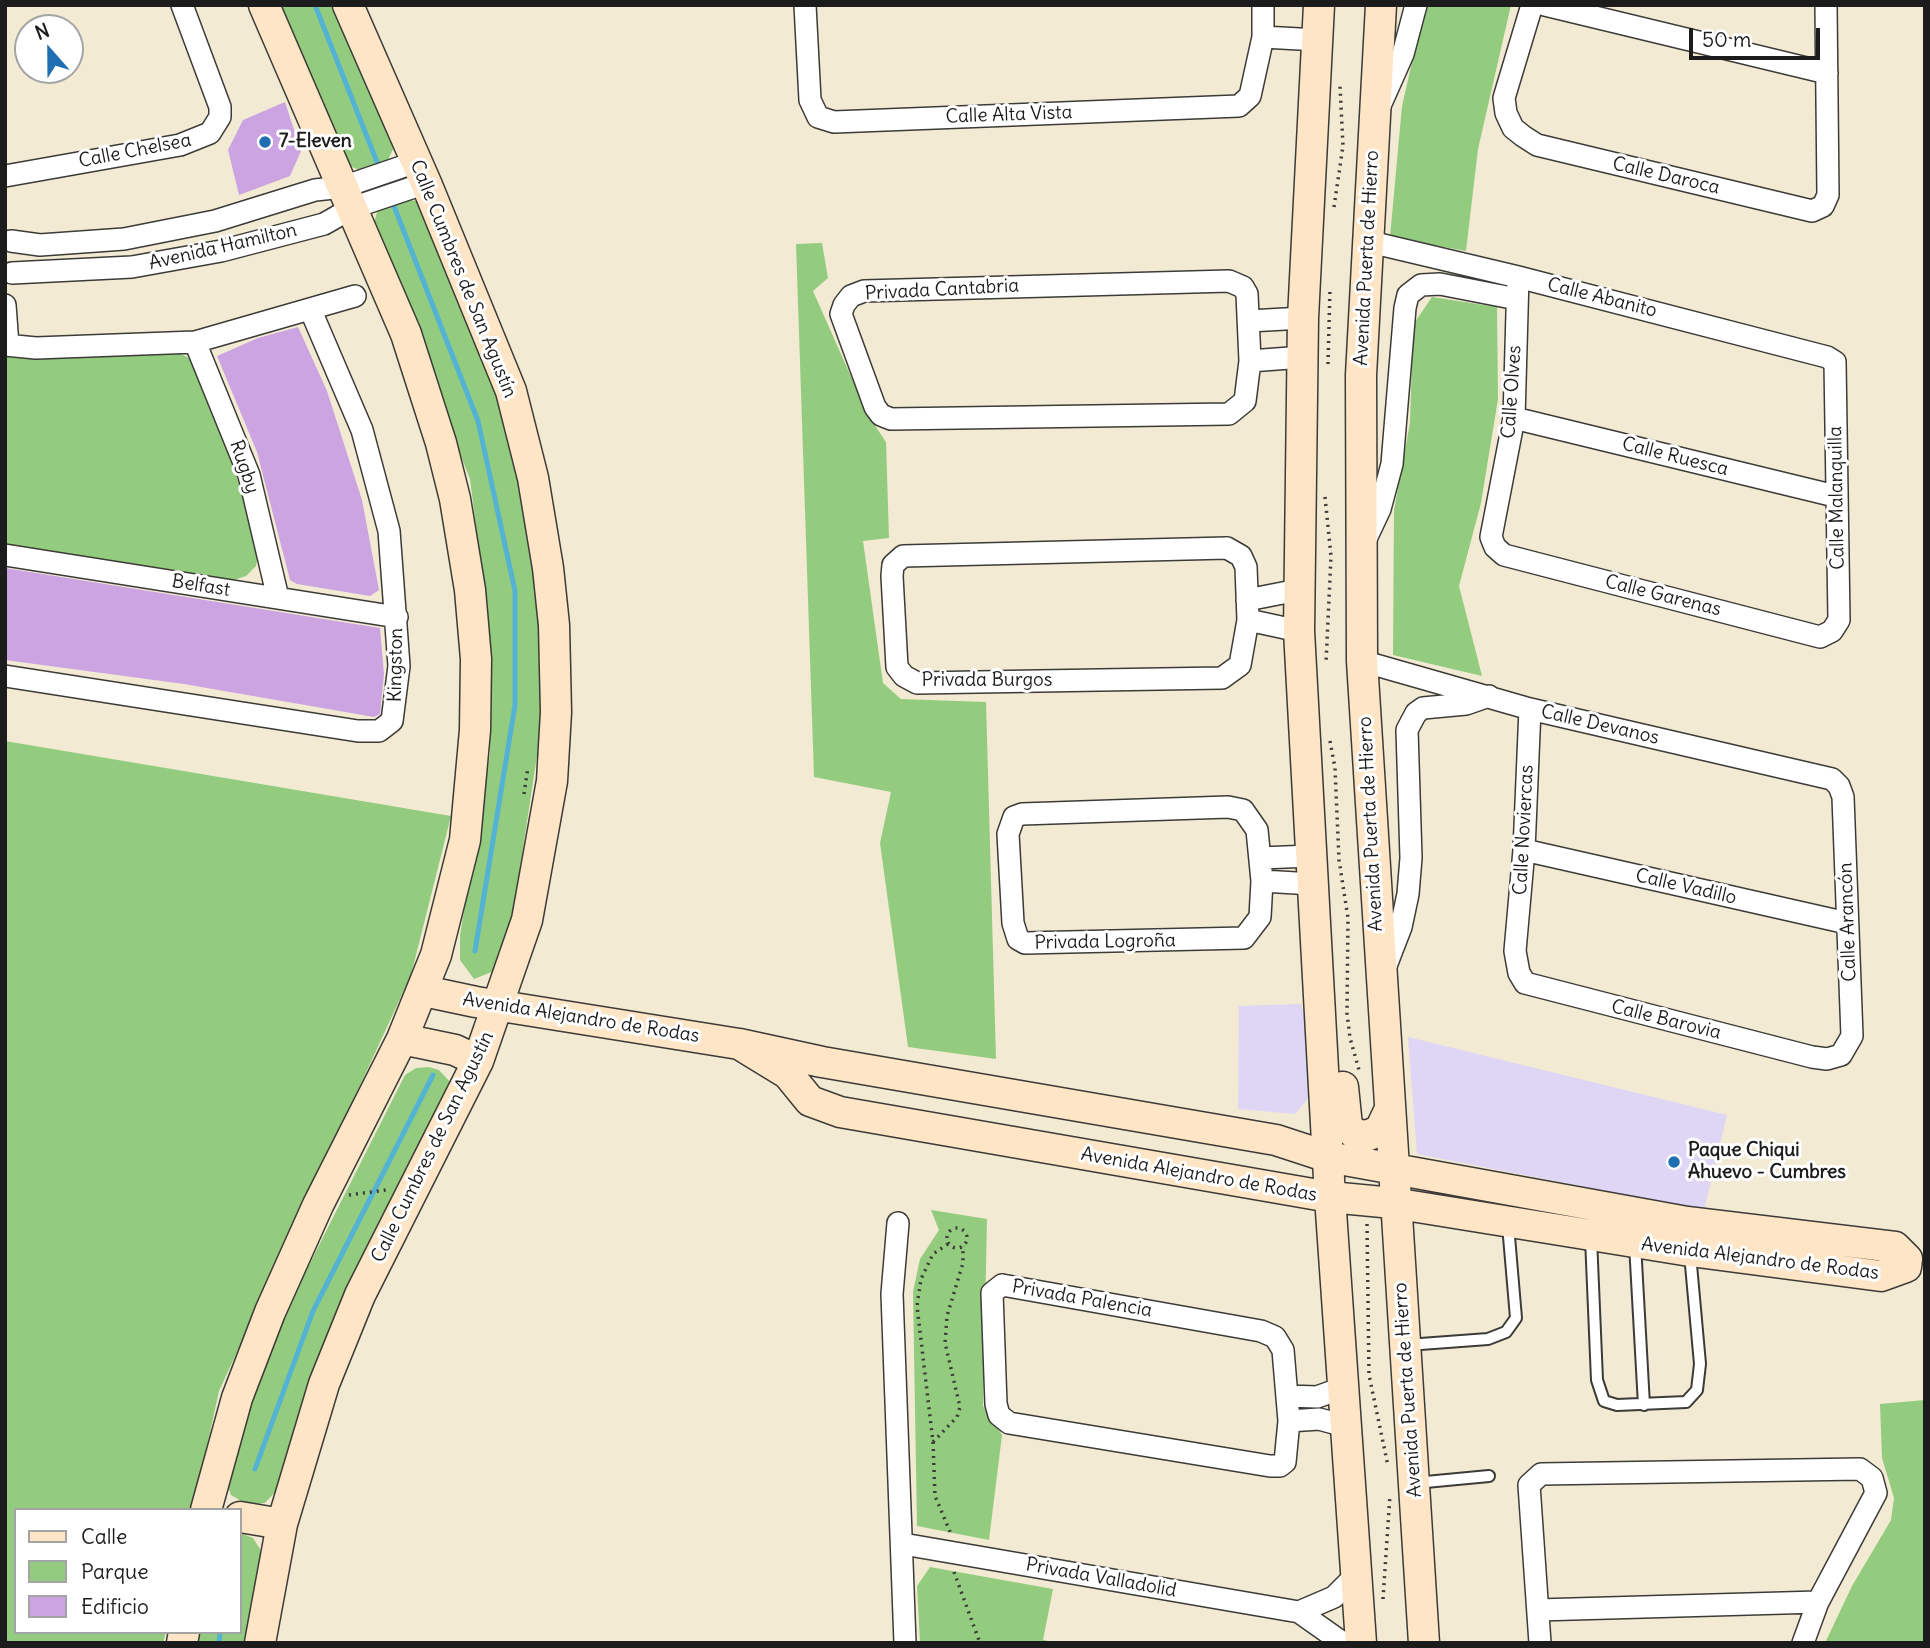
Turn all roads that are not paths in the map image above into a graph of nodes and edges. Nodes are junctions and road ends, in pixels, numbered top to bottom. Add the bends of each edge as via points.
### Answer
1 (181, 5) edge
2 (264, 5) edge
3 (348, 5) edge
4 (805, 5) edge
5 (1263, 5) edge
6 (1319, 5) edge
7 (1381, 5) edge
8 (1416, 5) edge
9 (1532, 5) edge
10 (1545, 5) edge
11 (1826, 5) edge
12 (1263, 37) junction
13 (1318, 40) junction
14 (1827, 73) junction
15 (1374, 119) junction
16 (421, 172) junction
17 (5, 176) edge
18 (348, 198) junction
19 (8, 238) edge
20 (1366, 242) junction
21 (9, 276) edge
22 (1518, 277) junction
23 (355, 296) dead end
24 (1517, 299) junction
25 (5, 305) edge
26 (311, 311) junction
27 (1303, 318) junction
28 (1249, 321) junction
29 (195, 342) junction
30 (7, 345) edge
31 (1303, 357) junction
32 (1250, 361) junction
33 (1835, 362) joint
34 (1514, 418) junction
35 (1835, 496) junction
36 (1364, 543) junction
37 (1496, 547) joint
38 (5, 555) edge
39 (1298, 590) junction
40 (278, 598) junction
41 (1248, 610) junction
42 (397, 617) junction
43 (1299, 631) junction
44 (1832, 631) joint
45 (1362, 661) junction
46 (5, 676) edge
47 (1489, 696) junction
48 (1530, 709) junction
49 (1839, 786) joint
50 (1524, 850) junction
51 (1260, 858) junction
52 (1312, 870) junction
53 (1262, 881) junction
54 (1847, 923) junction
55 (1515, 951) joint
56 (436, 955) junction
57 (510, 973) junction
58 (1380, 983) junction
59 (1319, 987) junction
60 (424, 991) junction
61 (499, 1006) junction
62 (402, 1039) junction
63 (739, 1044) junction
64 (1841, 1055) joint
65 (478, 1061) junction
66 (822, 1062) junction
67 (956, 1086) junction
68 (802, 1092) junction
69 (1324, 1096) junction
70 (1389, 1111) junction
71 (947, 1132) junction
72 (1276, 1140) junction
73 (1328, 1157) junction
74 (1393, 1169) junction
75 (1330, 1196) junction
76 (1394, 1203) junction
77 (1508, 1222) junction
78 (898, 1223) dead end
79 (1591, 1235) junction
80 (1634, 1242) junction
81 (1333, 1244) junction
82 (1690, 1251) junction
83 (1407, 1354) junction
84 (1342, 1388) junction
85 (1287, 1396) junction
86 (1644, 1405) junction
87 (1289, 1421) junction
88 (1345, 1426) junction
89 (1489, 1476) dead end
90 (1415, 1483) junction
91 (206, 1508) edge
92 (242, 1517) edge
93 (282, 1524) junction
94 (903, 1544) junction
95 (1356, 1574) junction
96 (1818, 1602) junction
97 (1538, 1610) junction
98 (1299, 1612) junction
99 (260, 1643) edge
100 (905, 1643) edge
101 (1343, 1643) edge
102 (1362, 1643) edge
103 (1424, 1643) edge
104 (1540, 1643) edge
105 (1803, 1643) edge

1 - 17 street, Calle Chelsea via 220,107 220,117 210,133 180,145
2 - 18 street
3 - 16 street, Calle Cumbres de San Agustín
4 - 12 street, Calle Alta Vista via 810,100 818,117 834,122 1239,106 1250,96
5 - 12 street, Calle Alta Vista
6 - 13 street
7 - 15 street, Avenida Puerta de Hierro
8 - 15 street via 1398,66
9 - 14 street, Calle Daroca via 1504,98 1513,128 1536,145 1812,211 1823,206 1828,195
10 - 14 street
11 - 14 street
12 - 13 street
13 - 27 street
15 - 20 street, Avenida Puerta de Hierro
16 - 18 street, Avenida Hamilton
16 - 57 street, Calle Cumbres de San Agustín via 510,391 533,478 554,625 556,712 551,781 527,920
18 - 19 street, Avenida Hamilton via 315,190 215,221 124,239 40,245
18 - 21 street, Avenida Hamilton via 324,224 221,251 132,267
18 - 56 street via 406,334 441,443 470,590 476,659 475,730 465,840
19 - 21 street via 16,262
20 - 22 street, Calle Abanito
20 - 36 street, Avenida Puerta de Hierro via 1361,375
22 - 24 street, Calle Olves
22 - 33 street, Calle Abanito
23 - 26 street
24 - 34 street, Calle Olves
24 - 36 street, Calle Abanito via 1440,284 1421,285 1408,295 1392,464 1380,509
25 - 30 street
26 - 29 street
26 - 42 street, Kingston via 362,430 389,531
27 - 28 street
27 - 31 street
28 - 32 street, Privada Cantabria
28 - 32 street, Privada Cantabria via 1247,294 1229,281 864,291 851,296 841,314 875,407 891,419 1229,414 1245,401
29 - 30 street
29 - 40 street, Rugby via 248,475
31 - 32 street
31 - 39 street
33 - 35 street, Calle Malanquilla
34 - 35 street, Calle Ruesca
34 - 37 street, Calle Olves via 1491,537
35 - 44 street, Calle Malanquilla via 1839,620
36 - 45 street, Avenida Puerta de Hierro
37 - 44 street, Calle Garenas via 1504,555 1820,636
38 - 40 street, Belfast
39 - 41 street
39 - 43 street
40 - 42 street, Belfast
41 - 41 street, Privada Burgos via 1246,567 1241,556 1227,548 903,556 893,565 897,667 917,683 1222,678 1240,665
41 - 43 street
42 - 46 street, Kingston via 394,716 379,731
43 - 52 street
45 - 47 street, Calle Devanos
45 - 58 street, Avenida Puerta de Hierro
47 - 48 street, Calle Devanos
47 - 58 street via 1466,704 1423,708 1410,720 1408,894
48 - 49 street, Calle Devanos via 1832,779
48 - 50 street, Calle Noviercas
49 - 54 street, Calle Arancón
50 - 54 street, Calle Vadillo
50 - 55 street, Calle Noviercas
51 - 52 street
51 - 53 street, Privada Logroña
51 - 53 street, Privada Logroña via 1257,830 1250,817 1228,807 1022,814 1014,817 1008,834 1013,923 1018,939 1025,943 1244,938 1260,917
52 - 53 street
52 - 59 street
54 - 64 street, Calle Arancón via 1852,1036
55 - 64 street, Calle Barovia via 1519,973 1534,987 1812,1057
56 - 57 street via 442,969 457,980 495,984
56 - 60 street
57 - 61 street, Calle Cumbres de San Agustín
58 - 70 street, Avenida Puerta de Hierro
59 - 69 street
59 - 70 street via 1339,1027 1347,1126 1367,1136 1380,1130
60 - 61 street, Avenida Alejandro de Rodas
60 - 62 street
61 - 63 street, Avenida Alejandro de Rodas
61 - 65 street, Calle Cumbres de San Agustín
62 - 65 street
62 - 91 street via 270,1312 237,1398
63 - 66 street, Avenida Alejandro de Rodas
63 - 68 street, Avenida Alejandro de Rodas via 788,1074
65 - 93 street, Calle Cumbres de San Agustín via 360,1295 324,1384
66 - 67 street, Avenida Alejandro de Rodas
66 - 68 street via 807,1074
67 - 71 street
67 - 72 street, Avenida Alejandro de Rodas
68 - 71 street, Avenida Alejandro de Rodas via 822,1107
69 - 72 street via 1297,1130
69 - 73 street
70 - 74 street, Avenida Puerta de Hierro
71 - 75 street, Avenida Alejandro de Rodas
72 - 73 street, Avenida Alejandro de Rodas
73 - 74 street, Avenida Alejandro de Rodas
73 - 75 street
74 - 76 street, Avenida Puerta de Hierro
74 - 82 street, Avenida Alejandro de Rodas via 1687,1222 1895,1247 1907,1259 1900,1272 1881,1276
75 - 76 street, Avenida Alejandro de Rodas
75 - 81 street
76 - 77 street, Avenida Alejandro de Rodas
76 - 83 street, Avenida Puerta de Hierro
77 - 79 street, Avenida Alejandro de Rodas
77 - 83 lane via 1516,1318 1506,1332
78 - 94 street via 892,1294
79 - 80 street, Avenida Alejandro de Rodas
79 - 86 lane via 1597,1380 1604,1401
80 - 82 street, Avenida Alejandro de Rodas
80 - 86 lane
81 - 83 street via 1349,1221 1358,1217 1373,1223 1390,1322
81 - 84 street
82 - 86 lane via 1700,1364 1697,1390 1686,1402
83 - 90 street, Avenida Puerta de Hierro
84 - 85 street via 1317,1397
84 - 88 street
85 - 87 street, Privada Palencia
85 - 87 street, Privada Palencia via 1283,1350 1269,1333 1002,1285 993,1290 996,1404 999,1415 1009,1423 1277,1467 1285,1462
87 - 88 street via 1319,1419
88 - 95 street
89 - 90 lane
90 - 103 street, Avenida Puerta de Hierro
92 - 93 street
93 - 99 street, Calle Cumbres de San Agustín
94 - 98 street, Privada Valladolid
94 - 100 street
95 - 98 street via 1334,1597
95 - 102 street
96 - 97 street
96 - 97 street via 1876,1493 1872,1478 1860,1469 1541,1474 1529,1485
96 - 105 street
97 - 104 street
98 - 101 street, Privada Valladolid

